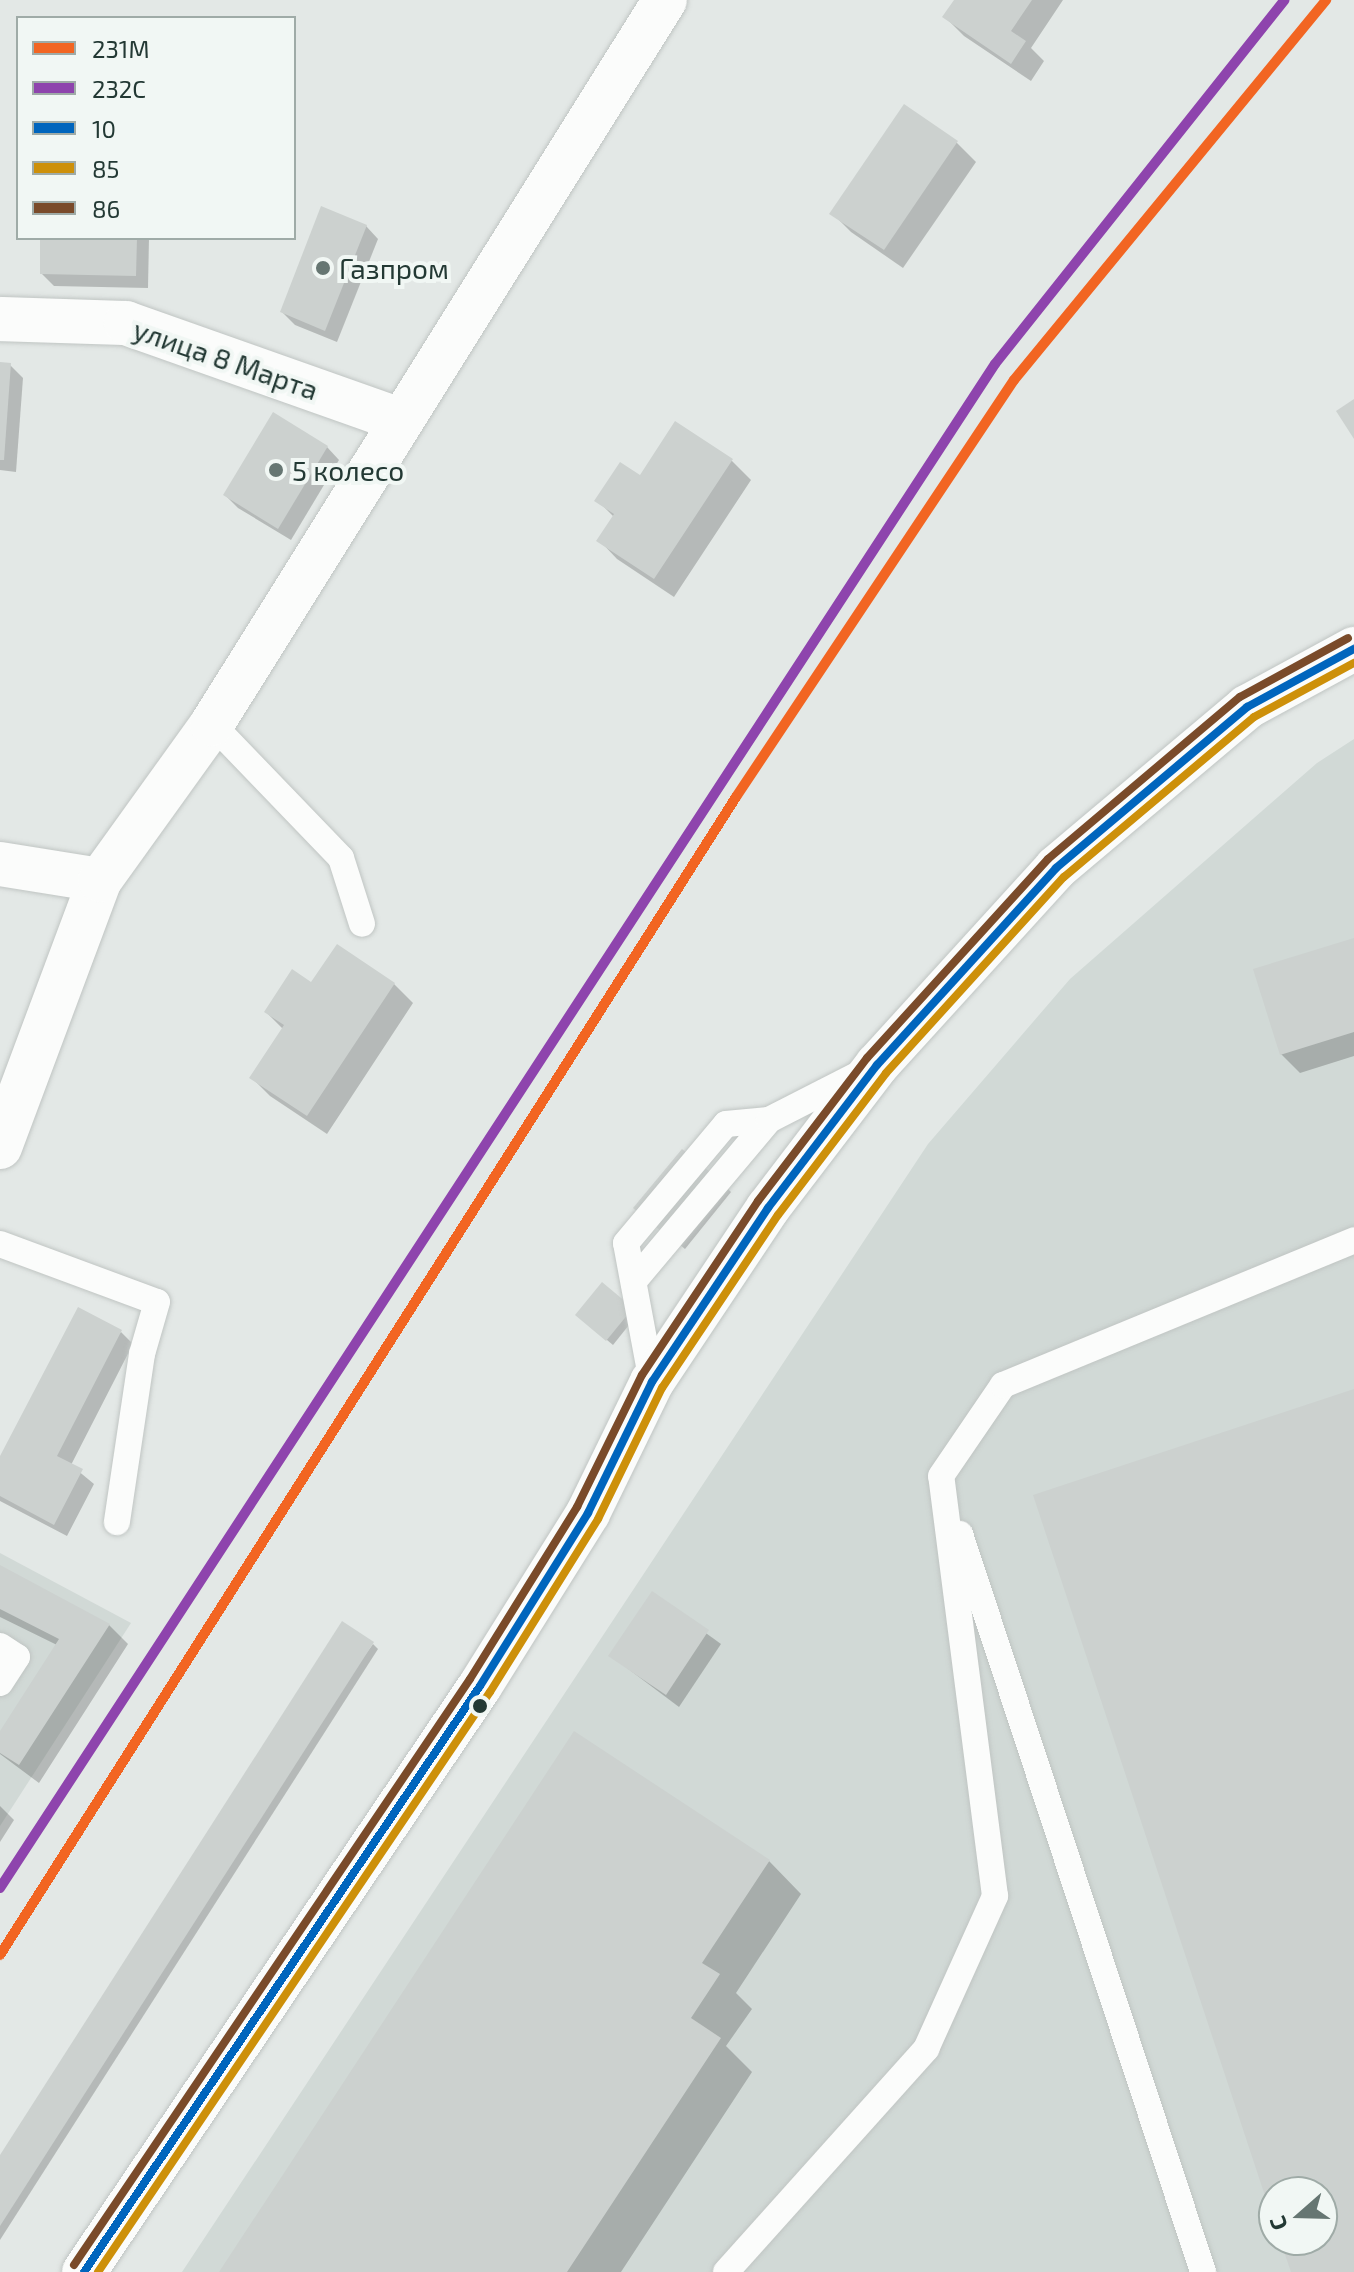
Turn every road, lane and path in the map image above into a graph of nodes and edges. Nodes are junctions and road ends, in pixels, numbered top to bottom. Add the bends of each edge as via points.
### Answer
1 (665, 0) edge
2 (0, 319) edge
3 (400, 420) junction
4 (1354, 649) edge
5 (212, 724) junction
6 (0, 864) edge
7 (100, 880) junction
8 (362, 924) dead end
9 (877, 1065) junction
10 (0, 1147) edge
11 (1354, 1240) edge
12 (0, 1244) edge
13 (652, 1382) junction
14 (941, 1476) junction
15 (117, 1522) dead end
16 (0, 1646) edge
17 (0, 1683) edge
18 (84, 2272) edge
19 (726, 2272) edge
20 (1203, 2272) edge

1 - 3 main road
2 - 3 main road, улица 8 Марта via 126,323
3 - 5 main road
4 - 9 main road via 1247,707 1056,868
5 - 7 main road
5 - 8 lane via 341,858
6 - 7 main road
7 - 10 main road
9 - 13 main road via 768,1208
9 - 13 lane via 769,1120 634,1281
11 - 14 lane via 1003,1385
12 - 15 lane via 157,1302 142,1354
13 - 18 main road via 588,1513 480,1686
14 - 19 lane via 995,1896 926,2049
14 - 20 lane
16 - 17 lane via 17,1657

